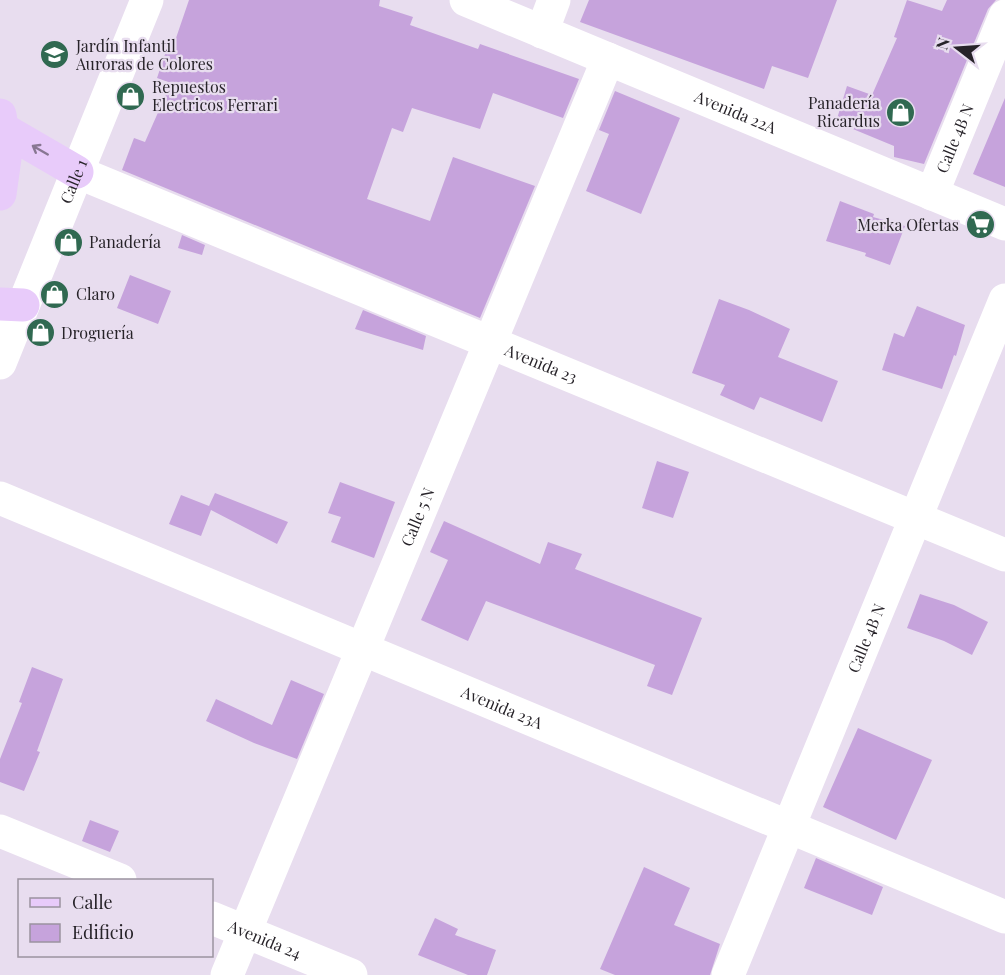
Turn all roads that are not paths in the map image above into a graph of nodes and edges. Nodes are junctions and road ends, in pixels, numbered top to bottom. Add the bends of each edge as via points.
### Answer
1 (147, 0) edge
2 (466, 0) edge
3 (554, 0) edge
4 (1005, 16) edge
5 (542, 32) junction
6 (608, 59) junction
7 (1, 122) edge
8 (77, 172) junction
9 (0, 194) edge
10 (932, 194) junction
11 (1005, 224) edge
12 (1005, 300) edge
13 (12, 304) edge
14 (490, 342) junction
15 (0, 363) edge
16 (0, 498) edge
17 (915, 518) junction
18 (1005, 555) edge
19 (363, 649) junction
20 (788, 827) junction
21 (0, 831) edge
22 (118, 879) edge
23 (1005, 917) edge
24 (213, 918) edge
25 (245, 932) junction
26 (227, 975) edge
27 (351, 975) edge
28 (728, 975) edge

1 - 8 street, Calle 1
2 - 5 street, Avenida 22A
3 - 5 street
4 - 10 street, Calle 4B N
5 - 6 street, Avenida 22A
6 - 10 street, Avenida 22A
6 - 14 street, Calle 5 N
8 -> 7 main road
7 - 9 main road via 6,151
8 - 13 street, Calle 1
8 - 14 street, Avenida 23
10 - 11 street, Avenida 22A
12 - 17 street, Calle 4B N
13 - 15 street, Calle 1
14 - 17 street, Avenida 23
14 - 19 street, Calle 5 N
16 - 19 street, Avenida 23A
17 - 18 street, Avenida 23
17 - 20 street, Calle 4B N
19 - 20 street, Avenida 23A
19 - 25 street, Calle 5 N
20 - 23 street, Avenida 23A
20 - 28 street, Calle 4B N
21 - 22 street
24 - 25 street, Avenida 24
25 - 26 street, Calle 5 N
25 - 27 street, Avenida 24

